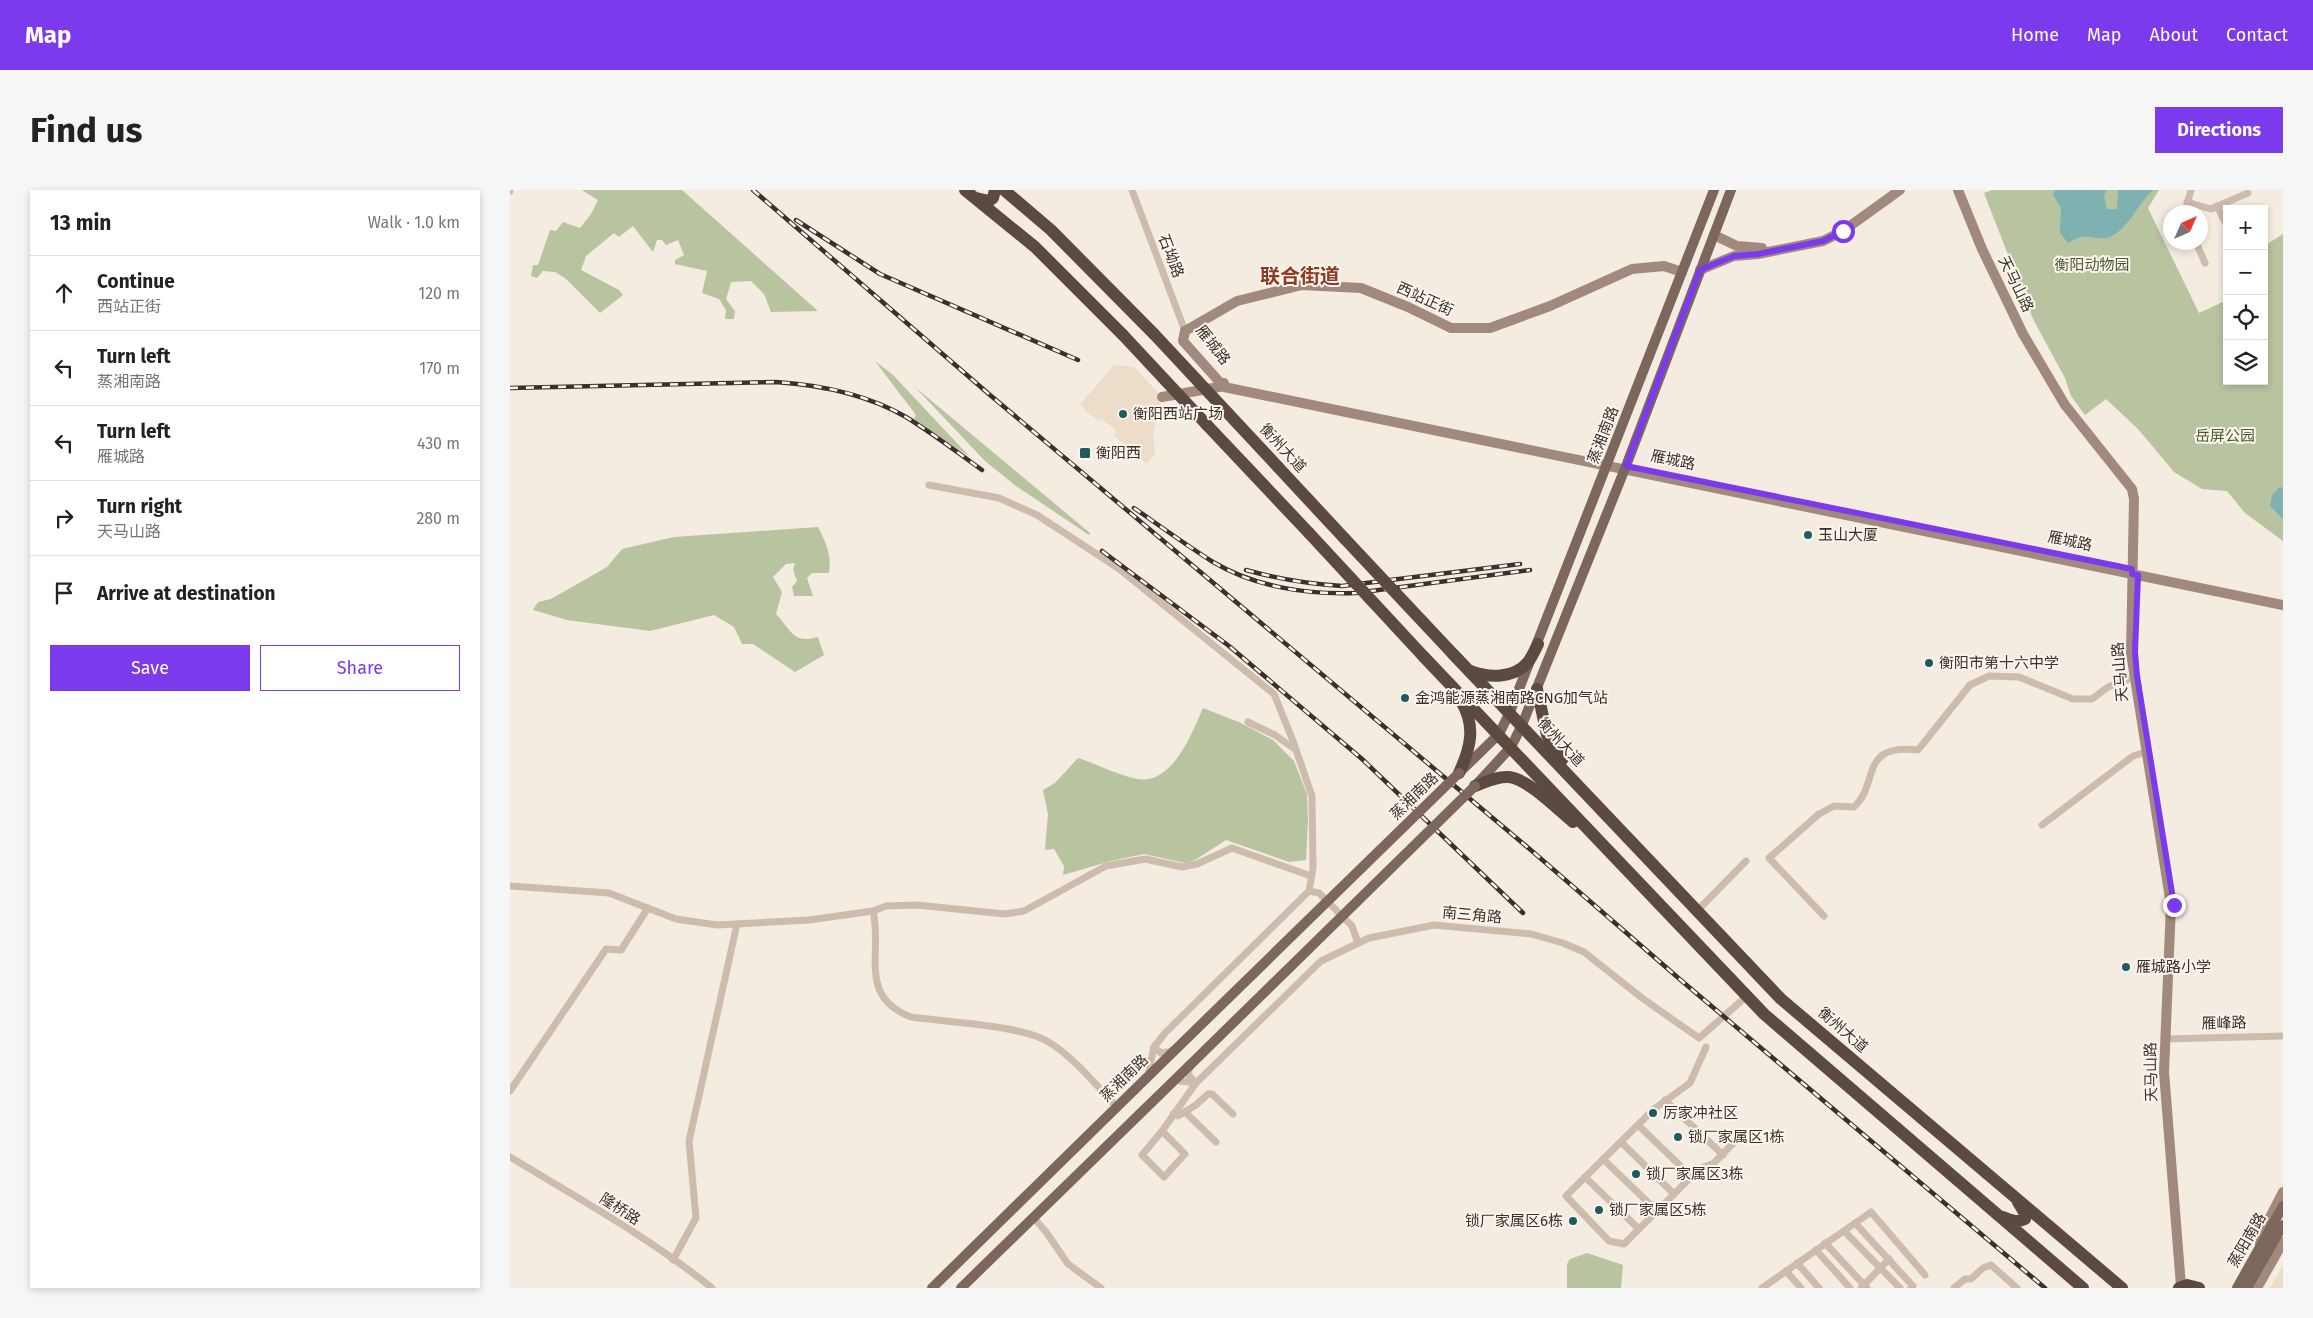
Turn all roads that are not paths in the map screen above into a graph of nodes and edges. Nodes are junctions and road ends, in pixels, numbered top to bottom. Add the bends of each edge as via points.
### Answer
1 (965, 190) edge
2 (995, 190) edge
3 (1004, 190) edge
4 (1132, 190) edge
5 (1714, 190) edge
6 (1731, 190) edge
7 (1893, 190) edge
8 (1900, 190) edge
9 (1958, 190) edge
10 (1964, 190) edge
11 (2191, 190) edge
12 (2248, 193) dead end
13 (976, 198) junction
14 (2187, 202) junction
15 (2186, 205) edge
16 (2217, 206) junction
17 (2223, 218) edge
18 (1051, 230) junction
19 (1714, 235) junction
20 (1035, 247) junction
21 (2199, 250) edge
22 (2205, 263) dead end
23 (1700, 270) junction
24 (1682, 272) junction
25 (1185, 331) junction
26 (1223, 384) junction
27 (1162, 397) dead end
28 (1608, 464) junction
29 (1626, 467) junction
30 (929, 485) dead end
31 (2135, 572) junction
32 (2283, 599) edge
33 (2283, 605) edge
34 (1538, 644) junction
35 (1469, 671) junction
36 (2135, 677) junction
37 (1454, 688) junction
38 (1536, 689) junction
39 (1510, 712) junction
40 (1248, 722) dead end
41 (1522, 725) junction
42 (1499, 734) junction
43 (1511, 747) junction
44 (1296, 750) junction
45 (2146, 752) junction
46 (1526, 762) junction
47 (1460, 773) junction
48 (1571, 777) junction
49 (1475, 786) junction
50 (1534, 791) junction
51 (1594, 802) junction
52 (1578, 818) junction
53 (2042, 825) dead end
54 (1610, 852) junction
55 (1746, 861) dead end
56 (1311, 876) junction
57 (510, 886) edge
58 (1309, 891) junction
59 (648, 908) junction
60 (873, 911) junction
61 (1696, 911) junction
62 (1824, 916) dead end
63 (737, 924) junction
64 (1358, 943) junction
65 (1747, 996) junction
66 (2283, 1036) edge
67 (2167, 1039) junction
68 (1154, 1047) junction
69 (1706, 1047) dead end
70 (1174, 1051) junction
71 (1188, 1066) junction
72 (1148, 1076) junction
73 (1174, 1080) junction
74 (1196, 1083) junction
75 (510, 1091) edge
76 (1665, 1100) junction
77 (1117, 1106) junction
78 (1184, 1112) junction
79 (1173, 1114) junction
80 (1233, 1114) dead end
81 (1638, 1125) junction
82 (1162, 1130) junction
83 (1738, 1138) dead end
84 (1216, 1142) dead end
85 (1621, 1142) junction
86 (1723, 1155) junction
87 (510, 1157) edge
88 (1603, 1159) junction
89 (1585, 1177) junction
90 (1692, 1177) junction
91 (2283, 1192) edge
92 (1674, 1194) junction
93 (2015, 1197) junction
94 (2283, 1206) edge
95 (1657, 1211) junction
96 (1998, 1215) junction
97 (1033, 1217) junction
98 (1855, 1223) junction
99 (2283, 1225) edge
100 (1638, 1229) junction
101 (1844, 1230) junction
102 (2283, 1242) edge
103 (1825, 1243) junction
104 (1816, 1250) junction
105 (2258, 1250) junction
106 (1888, 1259) junction
107 (673, 1260) junction
108 (1797, 1263) junction
109 (1880, 1267) junction
110 (1786, 1270) junction
111 (1925, 1275) dead end
112 (1768, 1286) edge
113 (1864, 1287) edge
114 (2186, 1287) edge
115 (712, 1288) edge
116 (932, 1288) edge
117 (961, 1288) edge
118 (1101, 1288) edge
119 (1802, 1288) edge
120 (1819, 1288) edge
121 (1850, 1288) edge
122 (1900, 1288) edge
123 (1911, 1288) edge
124 (1954, 1288) edge
125 (2017, 1288) edge
126 (2082, 1288) edge
127 (2122, 1288) edge
128 (2237, 1288) edge
129 (2247, 1288) edge
130 (2256, 1288) edge

1 - 13 highway
2 - 13 highway via 989,201
3 - 18 highway, 衡州大道
4 - 25 street, 石坳路
5 - 24 main road, 蒸湘南路
6 - 19 main road
7 - 19 street via 1822,236 1757,249 1736,246
8 - 23 street via 1843,231 1823,241 1734,256
9 - 31 street, 天马山路 via 2023,334 2065,405 2132,489
10 - 31 street, 天马山路 via 2028,332 2069,403 2137,487
11 - 14 street
12 - 16 street
13 - 20 highway
14 - 15 street
14 - 16 street via 2211,208
16 - 17 street
18 - 20 highway via 1038,234
18 - 35 highway, 衡州大道, bridge via 1154,334
19 - 23 main road
20 - 37 highway, bridge via 1123,335
21 - 22 street
23 - 29 main road
24 - 25 street, 西站正街 via 1664,266 1632,269 1550,306 1490,328 1451,328 1361,288 1302,285 1237,301
24 - 28 main road, 蒸湘南路
25 - 26 street, 雁城路 via 1186,340
26 - 27 street
26 - 28 street, 雁城路
28 - 29 street, 雁城路
28 - 34 main road, 蒸湘南路
29 - 31 street, 雁城路
29 - 38 main road
30 - 44 street via 999,498 1022,508 1118,568 1274,694
31 - 32 street, 雁城路
31 - 33 street, 雁城路
31 - 36 street, 天马山路
34 - 35 highway via 1528,662 1515,672 1495,677
34 - 39 main road, 蒸湘南路
35 - 39 highway, 衡州大道
36 - 45 street, 天马山路
36 - 62 street via 2108,687 2092,699 2073,699 2019,677 1989,676 1970,685 1918,750 1892,751 1876,760 1862,800 1854,807 1834,806 1819,814 1769,858
36 - 67 street, 天马山路 via 2174,905
37 - 42 highway
37 - 47 highway via 1466,708 1472,737
38 - 41 main road
38 - 48 highway via 1547,735
39 - 41 highway, 衡州大道
39 - 42 main road, 蒸湘南路
40 - 44 street
41 - 43 main road
41 - 48 highway, 衡州大道
42 - 43 highway
42 - 47 main road, 蒸湘南路
43 - 46 highway
43 - 49 main road
44 - 56 street via 1312,796
45 - 53 street via 2132,756
45 - 67 street, 天马山路 via 2171,905
46 - 50 highway
46 - 52 highway
47 - 70 main road, 蒸湘南路, bridge
48 - 51 highway, 衡州大道
49 - 50 highway via 1496,778 1510,777 1522,781
49 - 71 main road, bridge
50 - 54 highway
51 - 52 highway via 1580,801 1576,808
51 - 61 highway, 衡州大道
52 - 54 highway
54 - 65 highway
55 - 61 street
56 - 58 street
56 - 60 street via 1232,848 1197,864 1182,867 1145,859 1106,866 1024,911 1005,914 917,905 886,906
57 - 59 street via 609,892
58 - 64 street via 1319,893 1352,926
58 - 68 street
59 - 63 street via 676,919 717,925
59 - 75 street via 622,950 606,949
60 - 63 street via 809,920
60 - 77 street via 874,976 884,1001 911,1017 1022,1032 1046,1041 1076,1064
61 - 93 highway, 衡州大道 via 1781,999
63 - 107 street via 689,1141 696,1218
64 - 65 street, 南三角路 via 1434,925 1532,934 1584,952 1699,1038
64 - 74 street, 南三角路 via 1321,961
65 - 96 highway
66 - 67 street, 雁峰路
67 - 114 street, 天马山路
68 - 70 street via 1161,1053
68 - 72 street
69 - 76 street via 1690,1083
70 - 72 main road, 蒸湘南路
71 - 73 main road
71 - 74 street via 1188,1076
72 - 77 main road, 蒸湘南路
73 - 74 street
73 - 97 main road
74 - 79 street, 南三角路
76 - 81 street
76 - 86 street
77 - 116 main road, 蒸湘南路
78 - 79 street via 1178,1116
78 - 80 street via 1212,1094
78 - 84 street
79 - 82 street, 南三角路
81 - 85 street
81 - 90 street
82 - 82 street, 南三角路 via 1185,1154 1164,1177 1142,1155
83 - 86 street
85 - 88 street
85 - 92 street
86 - 90 street
87 - 107 street, 隆桥路
88 - 89 street
88 - 95 street
89 - 100 street
89 - 100 street via 1566,1196 1609,1241 1624,1244
90 - 92 street
91 - 105 street via 2264,1229
92 - 95 street
93 - 96 highway via 2023,1208 2025,1219 2012,1220
93 - 127 highway, 衡州大道
94 - 105 main road, 蒸阳南路
95 - 100 street
96 - 126 highway
97 - 117 main road
97 - 118 street via 1068,1264
98 - 101 street
98 - 106 street
98 - 111 street via 1871,1212
99 - 129 main road, 蒸阳南路
101 - 103 street
101 - 109 street
102 - 130 street
103 - 104 street
103 - 113 street
104 - 108 street
104 - 121 street
105 - 128 main road, 蒸阳南路
106 - 109 street
106 - 123 street via 1913,1286
107 - 115 street, 隆桥路
108 - 110 street
108 - 120 street
109 - 113 street
109 - 122 street
110 - 112 street
110 - 119 street
124 - 125 street via 1991,1265

